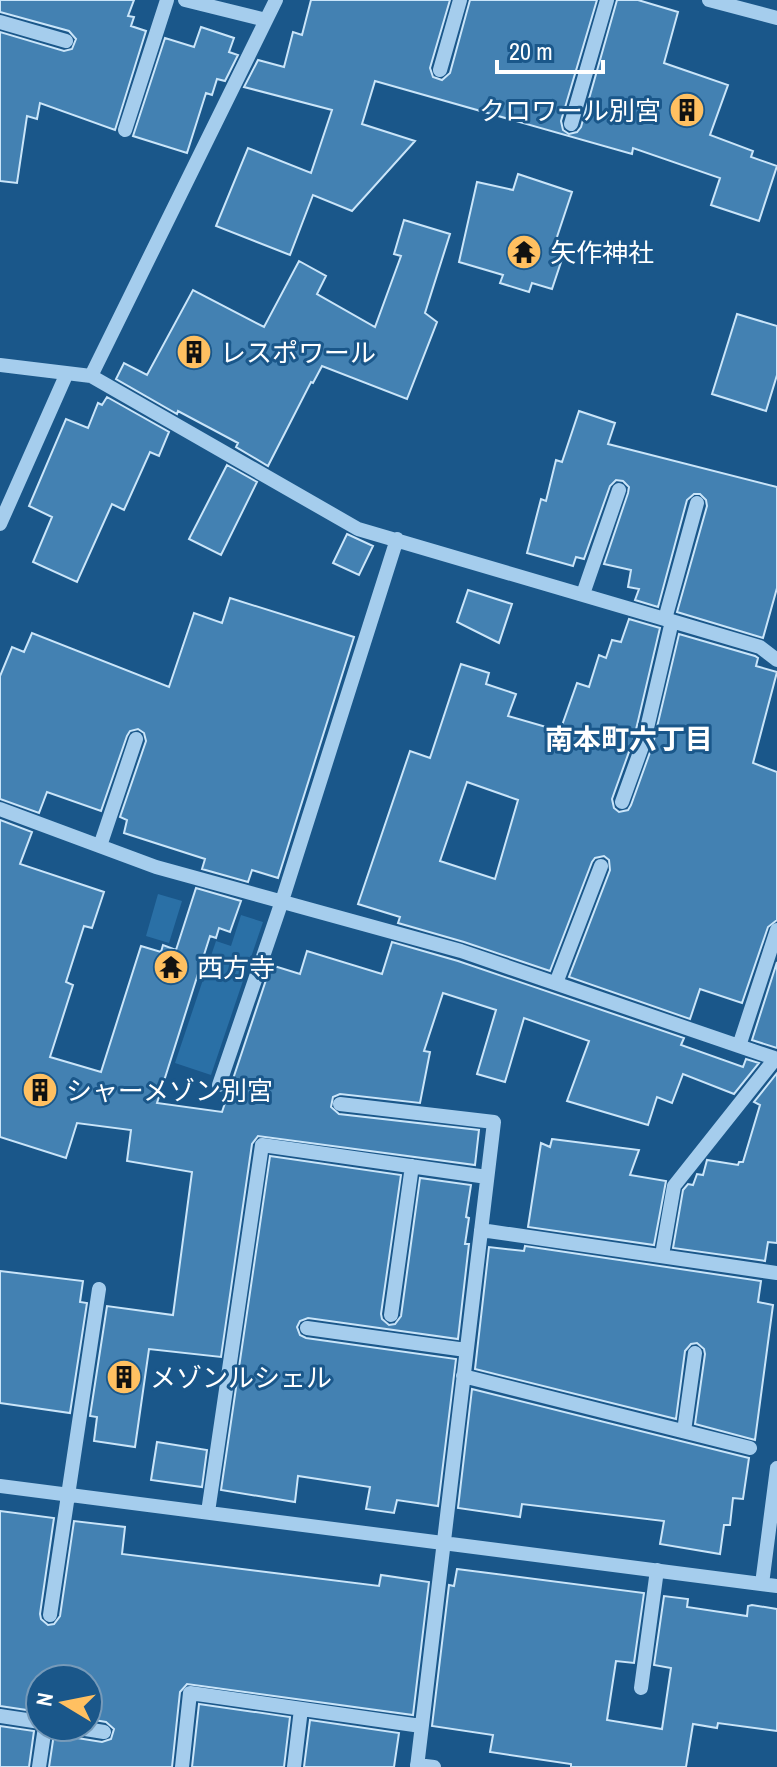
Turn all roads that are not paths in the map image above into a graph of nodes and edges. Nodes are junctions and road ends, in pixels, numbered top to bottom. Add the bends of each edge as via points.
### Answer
1 (167, 0) edge
2 (185, 0) edge
3 (276, 0) edge
4 (460, 0) edge
5 (607, 0) edge
6 (709, 0) edge
7 (727, 2) edge
8 (777, 18) edge
9 (266, 20) junction
10 (0, 22) edge
11 (66, 41) dead end
12 (440, 70) dead end
13 (571, 124) dead end
14 (125, 130) dead end
15 (0, 365) edge
16 (67, 373) junction
17 (91, 376) junction
18 (619, 490) dead end
19 (697, 503) dead end
20 (0, 524) edge
21 (397, 539) junction
22 (583, 594) junction
23 (668, 620) junction
24 (777, 660) edge
25 (136, 739) dead end
26 (622, 802) dead end
27 (0, 809) edge
28 (100, 846) junction
29 (601, 866) dead end
30 (282, 901) junction
31 (777, 930) edge
32 (556, 983) junction
33 (739, 1046) junction
34 (776, 1059) edge
35 (219, 1085) dead end
36 (340, 1104) dead end
37 (412, 1166) junction
38 (487, 1177) junction
39 (481, 1230) junction
40 (662, 1255) junction
41 (777, 1273) edge
42 (99, 1289) dead end
43 (391, 1315) dead end
44 (307, 1328) dead end
45 (466, 1350) junction
46 (695, 1353) dead end
47 (463, 1376) junction
48 (684, 1431) junction
49 (750, 1448) dead end
50 (777, 1468) edge
51 (0, 1486) edge
52 (69, 1494) junction
53 (208, 1512) junction
54 (443, 1541) junction
55 (657, 1570) junction
56 (770, 1585) edge
57 (50, 1615) dead end
58 (641, 1688) dead end
59 (301, 1709) junction
60 (0, 1716) edge
61 (24, 1720) edge
62 (421, 1726) junction
63 (43, 1743) edge
64 (417, 1766) edge
65 (39, 1767) edge
66 (182, 1767) edge
67 (294, 1767) edge
68 (434, 1767) edge

1 - 14 street
2 - 9 street
3 - 9 street
4 - 12 street
5 - 13 street
6 - 7 street
7 - 8 street
9 - 17 street
10 - 11 street
15 - 16 street
16 - 17 street
16 - 20 street
17 - 21 street via 358,529
18 - 22 street
19 - 23 street
21 - 22 street
21 - 30 street
22 - 23 street
23 - 24 street via 760,647
23 - 26 street via 644,741
25 - 28 street
27 - 28 street
28 - 30 street
29 - 32 street
30 - 32 street
30 - 35 street
31 - 33 street
32 - 33 street
33 - 34 street
34 - 40 street via 674,1186
36 - 38 street via 494,1122
37 - 38 street
37 - 43 street
37 - 53 street via 262,1145
38 - 39 street
39 - 40 street
39 - 45 street
40 - 41 street
42 - 52 street
44 - 45 street
45 - 47 street
46 - 48 street
47 - 48 street
47 - 54 street
48 - 49 street
50 - 56 street
51 - 52 street
52 - 53 street
52 - 57 street
53 - 54 street
54 - 55 street
54 - 62 street
55 - 56 street
55 - 58 street
59 - 62 street
59 - 66 street via 190,1693
59 - 67 street
60 - 61 street
62 - 64 street
63 - 65 street
64 - 68 street

